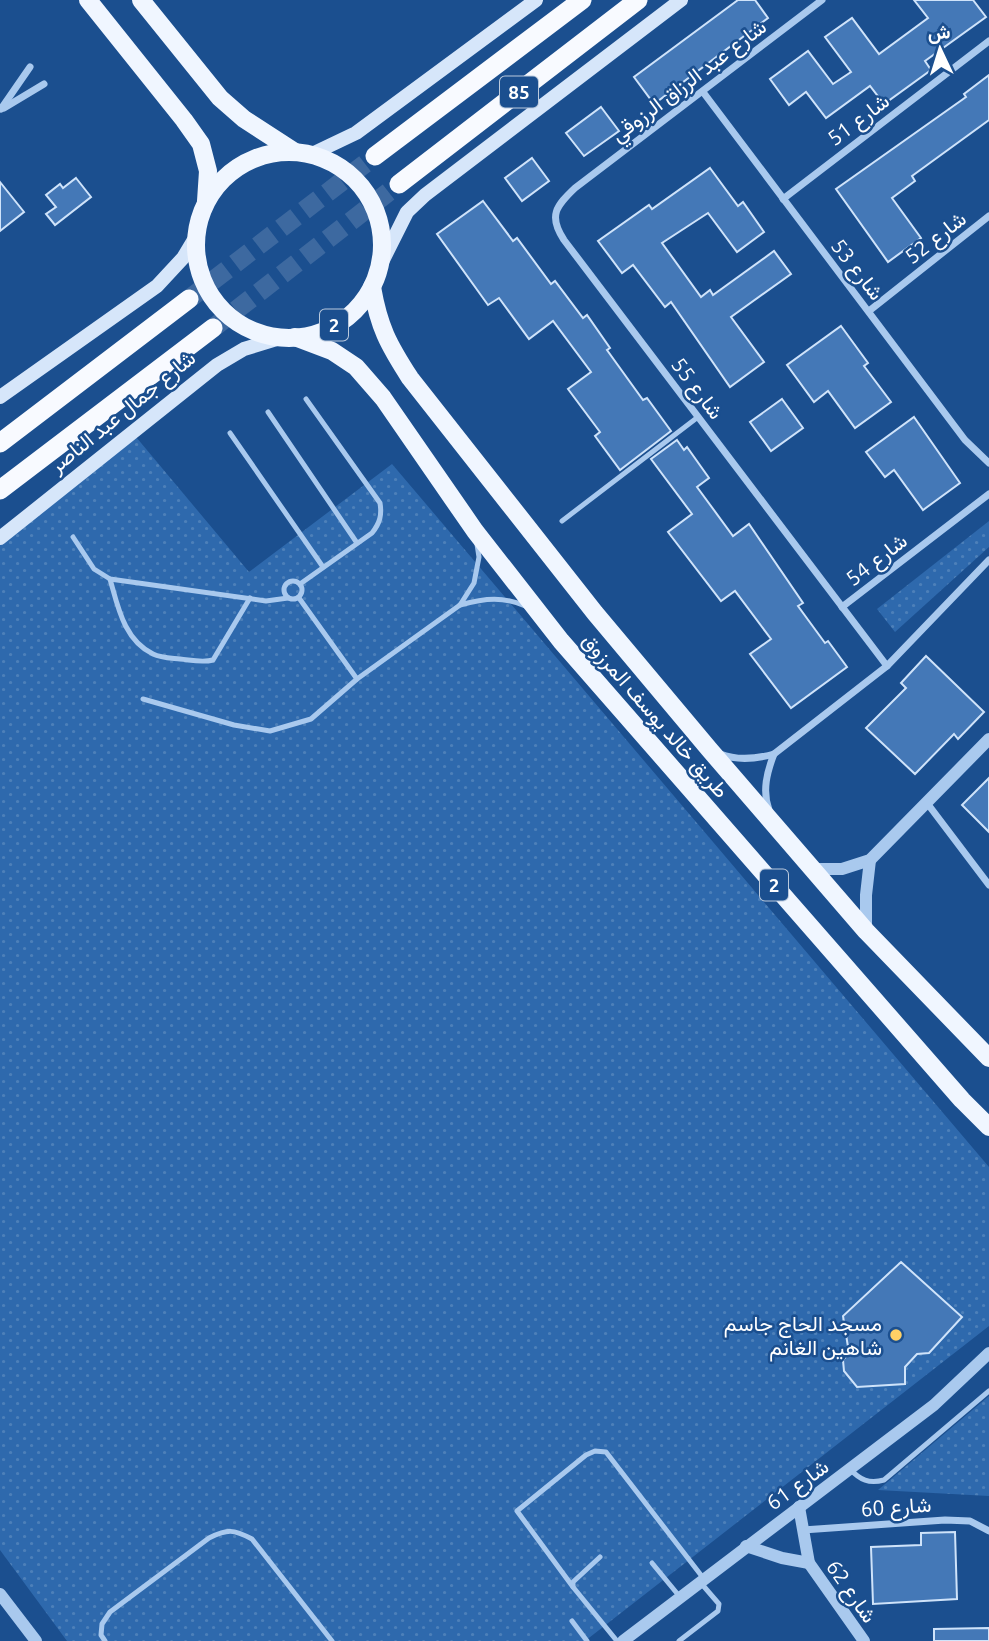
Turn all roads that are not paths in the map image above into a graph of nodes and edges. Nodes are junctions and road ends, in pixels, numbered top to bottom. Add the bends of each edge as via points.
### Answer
1 (88, 0) edge
2 (141, 0) edge
3 (536, 0) edge
4 (582, 0) edge
5 (638, 0) edge
6 (681, 0) edge
7 (822, 0) edge
8 (989, 41) edge
9 (30, 67) dead end
10 (44, 84) dead end
11 (703, 92) junction
12 (1, 110) edge
13 (303, 153) junction
14 (375, 156) tunnel mouth
15 (399, 184) tunnel mouth
16 (575, 188) joint
17 (783, 199) junction
18 (206, 202) junction
19 (989, 216) edge
20 (195, 238) junction
21 (379, 268) junction
22 (372, 287) junction
23 (189, 299) tunnel mouth
24 (869, 311) junction
25 (213, 328) tunnel mouth
26 (289, 337) junction
27 (0, 397) edge
28 (306, 399) dead end
29 (268, 412) dead end
30 (698, 417) junction
31 (230, 432) dead end
32 (0, 443) edge
33 (989, 463) edge
34 (0, 490) edge
35 (989, 494) edge
36 (562, 521) dead end
37 (475, 531) junction
38 (73, 537) dead end
39 (0, 538) edge
40 (357, 543) junction
41 (989, 560) edge
42 (323, 567) junction
43 (110, 579) junction
44 (300, 584) junction
45 (250, 598) junction
46 (288, 598) junction
47 (299, 598) junction
48 (460, 605) junction
49 (842, 607) junction
50 (538, 612) junction
51 (887, 666) junction
52 (357, 679) junction
53 (143, 699) dead end
54 (989, 739) edge
55 (709, 749) junction
56 (774, 754) junction
57 (927, 803) junction
58 (774, 823) junction
59 (870, 860) junction
60 (813, 869) junction
61 (989, 885) edge
62 (866, 931) junction
63 (989, 1058) edge
64 (989, 1127) edge
65 (989, 1353) edge
66 (989, 1391) edge
67 (850, 1469) junction
68 (799, 1507) junction
69 (803, 1530) junction
70 (989, 1531) edge
71 (746, 1546) junction
72 (600, 1557) dead end
73 (652, 1563) dead end
74 (809, 1563) junction
75 (701, 1580) junction
76 (573, 1587) junction
77 (0, 1594) edge
78 (680, 1597) junction
79 (572, 1621) dead end
80 (632, 1638) edge
81 (36, 1641) edge
82 (105, 1641) edge
83 (332, 1641) edge
84 (587, 1641) edge
85 (617, 1641) edge
86 (679, 1641) edge
87 (864, 1641) edge

1 - 18 main road, 2 via 201,144 208,171
2 - 13 main road, 2 via 220,98 244,119
3 - 13 main road via 356,133
4 - 14 highway, 85
5 - 15 highway, 85
6 - 21 main road via 425,195 407,212
7 - 11 street, شارع عبد الرزاق الرزوقي
8 - 17 street, شارع 51
9 - 12 street
10 - 12 street
11 - 16 street, شارع عبد الرزاق الرزوقي
11 - 17 street, شارع 53
13 - 18 main road, 2 via 268,154 243,164 221,180
13 - 21 main road, 2 via 339,166 361,186 376,211 382,239
16 - 30 street, شارع 55 via 558,203 555,224 559,233
17 - 24 street, شارع 53
18 - 20 main road, 2
19 - 24 street, شارع 52
20 - 26 main road, 2 via 204,284 223,311 250,330
20 - 27 main road via 157,286
21 - 22 main road, 2
22 - 26 main road, 2 via 340,322 318,333
22 - 55 main road, طريق خالد يوسف المرزوق / 2 via 377,318 410,378
23 - 32 highway
24 - 33 street, شارع 53 via 965,440
25 - 34 highway, شارع جمال عبد الناصر
26 - 37 main road, طريق خالد يوسف المرزوق / 2 via 332,351 356,368 383,398
26 - 39 main road, شارع جمال عبد الناصر via 244,349 217,365
28 - 40 lane via 380,503 377,526
29 - 40 lane
30 - 36 lane
30 - 49 street, شارع 55
31 - 42 lane
35 - 49 street, شارع 54
37 - 48 lane via 480,557 474,583
37 - 50 main road, طريق خالد يوسف المرزوق / 2
38 - 43 lane via 94,569
40 - 42 lane
41 - 51 street
42 - 44 lane
43 - 45 lane
43 - 45 lane via 128,631 149,652 162,657 213,660
44 - 46 lane via 286,584
44 - 47 lane
45 - 46 lane
46 - 47 lane
47 - 52 lane
48 - 50 lane via 486,598 513,600
48 - 52 lane
49 - 51 street, شارع 54
50 - 64 main road, طريق خالد يوسف المرزوق / 2
51 - 56 street
52 - 53 lane via 311,719 270,731
54 - 57 street
55 - 56 street via 741,759
55 - 58 main road, طريق خالد يوسف المرزوق / 2
56 - 58 street via 765,788
57 - 59 street
57 - 61 street
58 - 60 main road, طريق خالد يوسف المرزوق / 2
59 - 60 street via 842,869
59 - 62 street
60 - 62 main road, طريق خالد يوسف المرزوق / 2
62 - 63 main road, طريق خالد يوسف المرزوق / 2
65 - 67 street, شارع 61 via 943,1398
66 - 67 lane via 884,1480 860,1479
67 - 68 street, شارع 61
68 - 69 street, شارع 62
68 - 71 street, شارع 61
69 - 70 street, شارع 60 via 945,1520 970,1521
69 - 74 street, شارع 62
71 - 74 street, شارع 62
71 - 75 street, شارع 61
72 - 76 lane via 576,1577
73 - 78 lane
74 - 87 street, شارع 62
75 - 76 lane via 606,1452 595,1451 517,1511
75 - 78 street, شارع 61
75 - 86 lane via 719,1605 718,1611
76 - 85 lane
77 - 81 street
78 - 80 street, شارع 61
79 - 84 lane
82 - 83 lane via 102,1624 110,1612 225,1530 252,1539

